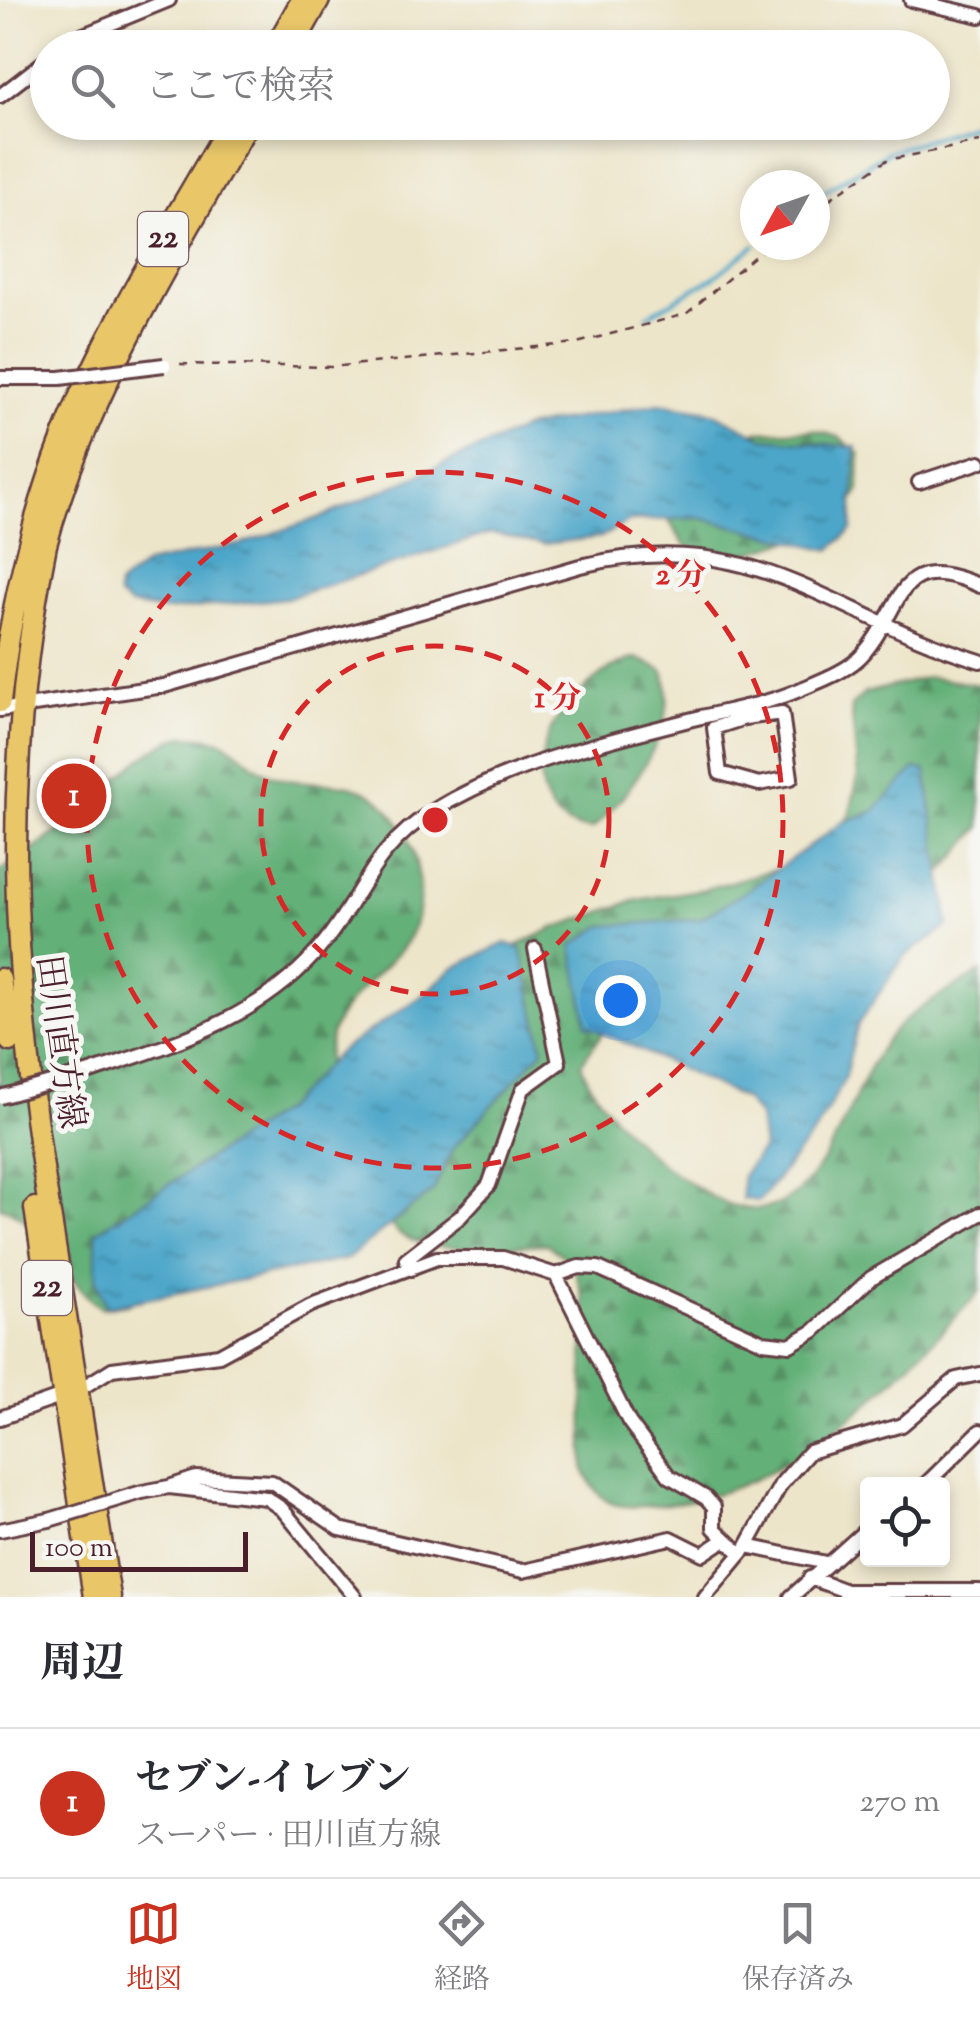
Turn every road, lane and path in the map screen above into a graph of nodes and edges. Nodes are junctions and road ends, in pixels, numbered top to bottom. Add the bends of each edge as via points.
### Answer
1 (168, 0) edge
2 (302, 0) edge
3 (319, 0) edge
4 (911, 0) edge
5 (980, 16) edge
6 (102, 30) edge
7 (285, 30) edge
8 (302, 30) edge
9 (30, 72) edge
10 (0, 96) edge
11 (221, 140) edge
12 (239, 140) edge
13 (980, 142) edge
14 (830, 199) edge
15 (750, 260) edge
16 (164, 365) joint
17 (0, 378) edge
18 (980, 462) edge
19 (919, 482) dead end
20 (980, 586) edge
21 (883, 622) junction
22 (4, 623) edge
23 (980, 661) edge
24 (5, 707) edge
25 (744, 712) junction
26 (535, 949) dead end
27 (0, 979) edge
28 (0, 1097) edge
29 (980, 1214) edge
30 (411, 1269) junction
31 (556, 1275) junction
32 (980, 1374) edge
33 (70, 1394) junction
34 (0, 1418) edge
35 (980, 1431) edge
36 (933, 1477) edge
37 (169, 1487) junction
38 (0, 1530) edge
39 (860, 1535) edge
40 (724, 1540) junction
41 (744, 1550) junction
42 (826, 1563) junction
43 (810, 1578) junction
44 (980, 1591) edge
45 (94, 1597) edge
46 (110, 1597) edge
47 (355, 1597) edge
48 (706, 1597) edge
49 (791, 1597) edge

1 - 6 street
2 - 7 main road
3 - 8 main road
4 - 5 street
9 - 10 street
11 - 22 main road, 田川直方線 / 22 via 84,390
12 - 24 main road, 田川直方線 / 22 via 120,354 74,458
13 - 14 path via 887,160
15 - 16 path via 686,314 577,343 330,367
16 - 17 street, bridge
18 - 19 street
20 - 21 street via 942,572 924,576 901,588
21 - 23 street
21 - 24 street via 730,559 682,552 613,558 164,686
21 - 25 street via 864,654 832,675
22 - 24 main road, 田川直方線 / 22
24 - 33 main road, 田川直方線 / 22 via 10,936
25 - 25 street via 714,728 720,773 758,784 791,778 782,713
25 - 28 street, bridge via 595,744 488,782 431,812 374,862 323,944 254,1006 218,1026
26 - 30 street via 559,1063 523,1089 489,1185 406,1259
27 - 33 main road, 田川直方線 / 22
29 - 31 street via 871,1278 790,1345 763,1342 598,1268
30 - 31 street via 437,1258 504,1258
30 - 33 street via 311,1306 219,1355 112,1369
31 - 40 street via 630,1422 669,1476 714,1507 714,1528
32 - 41 street via 956,1379 902,1426 809,1452
33 - 34 street
33 - 45 main road, 田川直方線 / 22
33 - 46 main road, 田川直方線 / 22
35 - 36 street
37 - 38 street, bridge
37 - 40 street via 196,1478 272,1482 340,1528 523,1571 671,1538 703,1554
37 - 47 street via 266,1498
39 - 42 street
40 - 41 street
41 - 42 street
41 - 48 street
42 - 43 street
43 - 44 street via 846,1592
43 - 49 street

